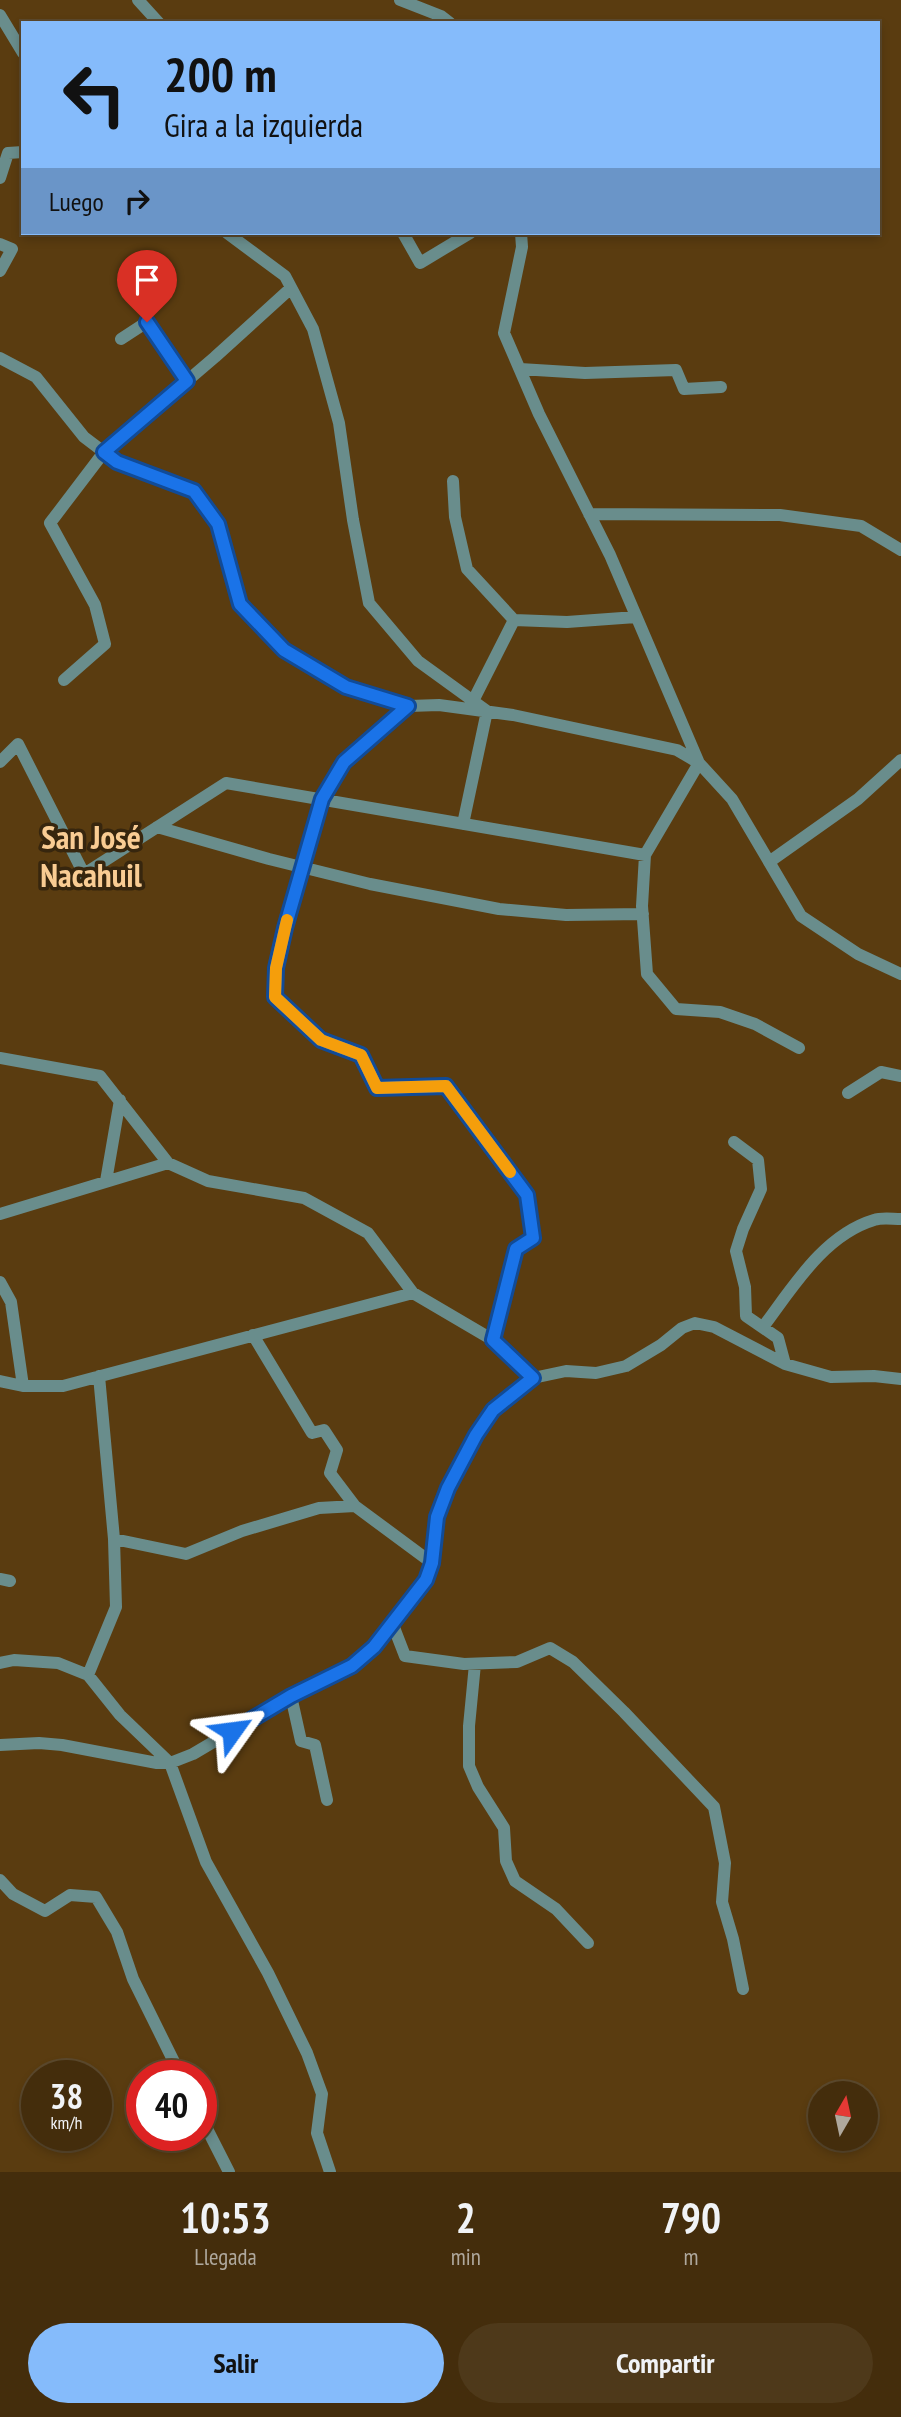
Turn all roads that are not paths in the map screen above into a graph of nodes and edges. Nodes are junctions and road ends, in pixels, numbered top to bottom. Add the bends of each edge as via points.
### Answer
1 (138, 0) edge
2 (400, 0) edge
3 (0, 15) edge
4 (157, 21) edge
5 (447, 21) edge
6 (21, 50) edge
7 (21, 152) edge
8 (0, 178) edge
9 (230, 235) edge
10 (404, 235) edge
11 (467, 235) edge
12 (522, 235) edge
13 (0, 244) edge
14 (0, 271) edge
15 (291, 288) junction
16 (121, 339) dead end
17 (0, 358) edge
18 (520, 369) junction
19 (187, 381) junction
20 (721, 387) dead end
21 (104, 452) junction
22 (453, 481) dead end
23 (589, 514) junction
24 (901, 550) edge
25 (636, 617) junction
26 (514, 620) junction
27 (64, 680) dead end
28 (473, 701) junction
29 (408, 706) junction
30 (487, 711) junction
31 (901, 760) edge
32 (0, 762) edge
33 (699, 762) junction
34 (322, 799) junction
35 (463, 824) junction
36 (157, 827) junction
37 (645, 855) junction
38 (769, 862) junction
39 (302, 867) junction
40 (643, 914) junction
41 (901, 974) edge
42 (799, 1048) dead end
43 (0, 1058) edge
44 (901, 1076) edge
45 (848, 1093) dead end
46 (120, 1100) junction
47 (734, 1142) dead end
48 (168, 1163) junction
49 (106, 1181) junction
50 (0, 1214) edge
51 (901, 1219) edge
52 (0, 1282) edge
53 (412, 1293) junction
54 (763, 1327) junction
55 (253, 1335) junction
56 (493, 1340) junction
57 (785, 1364) junction
58 (99, 1376) junction
59 (533, 1378) junction
60 (901, 1379) edge
61 (0, 1381) edge
62 (23, 1386) junction
63 (355, 1506) junction
64 (114, 1539) junction
65 (432, 1563) junction
66 (393, 1625) junction
67 (0, 1663) edge
68 (475, 1664) junction
69 (88, 1675) junction
70 (291, 1696) junction
71 (0, 1745) edge
72 (170, 1763) junction
73 (327, 1800) dead end
74 (0, 1880) edge
75 (588, 1943) dead end
76 (743, 1989) dead end
77 (173, 2060) edge
78 (217, 2148) edge
79 (229, 2172) edge
80 (330, 2172) edge

1 - 4 street
2 - 5 street
3 - 6 street
7 - 8 street via 8,153
9 - 15 street via 285,276
10 - 11 street via 420,263
12 - 18 street via 504,333
13 - 14 street via 12,249
15 - 19 street
15 - 28 street via 313,329 339,423 369,603 418,661
16 - 19 street via 147,322
17 - 21 street via 36,377 84,437
18 - 20 street via 585,373 676,370 684,389
18 - 23 street
19 - 21 street
21 - 27 street via 50,523 95,605 105,644
21 - 29 street via 117,462 194,491 218,524 240,604 284,650 346,687
22 - 26 street via 455,517 467,569
23 - 24 street via 780,515 861,526
23 - 25 street
25 - 26 street
25 - 33 street
26 - 28 street
28 - 30 street
29 - 30 street
29 - 34 street via 344,762
30 - 33 street via 677,750
30 - 35 street
31 - 38 street via 858,799
32 - 36 street via 18,744 84,874
33 - 37 street
33 - 38 street via 732,799
34 - 35 street
34 - 36 street via 226,783
34 - 39 street
35 - 37 street
36 - 39 street
37 - 40 street
38 - 41 street via 801,916 858,954
39 - 40 street via 499,909 566,915
39 - 56 street via 276,968 275,997 321,1040 361,1055 377,1088 446,1086 527,1195 533,1238 516,1249
40 - 42 street via 647,974 676,1009 720,1012 755,1024
43 - 46 street via 100,1076
44 - 45 street via 881,1072
46 - 48 street
46 - 49 street
47 - 54 street via 758,1160 761,1189 736,1251 746,1316
48 - 49 street
48 - 53 street via 208,1181 304,1198 368,1233
49 - 50 street
51 - 54 street via 877,1219 850,1229 810,1264
52 - 62 street via 11,1303
53 - 55 street
53 - 56 street
54 - 57 street via 778,1338
55 - 58 street
55 - 63 street via 312,1433 324,1430 337,1450 330,1473
56 - 59 street
57 - 59 street via 713,1327 695,1323 626,1366
57 - 60 street via 831,1377
58 - 62 street via 63,1386
58 - 64 street
59 - 65 street via 493,1410 470,1446 437,1517
61 - 62 street
63 - 64 street via 319,1508 186,1554
63 - 65 street
64 - 69 street via 116,1607
65 - 66 street via 426,1580
66 - 68 street via 405,1656
66 - 70 street via 352,1666
67 - 69 street via 58,1663
68 - 75 street via 469,1766 504,1828 506,1861 515,1881 556,1909
68 - 76 street via 517,1662 550,1648 573,1662 714,1807 725,1863 723,1902
69 - 72 street via 120,1715
70 - 72 street
70 - 73 street via 301,1741 315,1745
71 - 72 street via 62,1745
72 - 80 street via 206,1862 307,2053 322,2094 317,2133
74 - 77 street via 13,1894 44,1911 70,1895 96,1897 117,1932 133,1979
78 - 79 street

